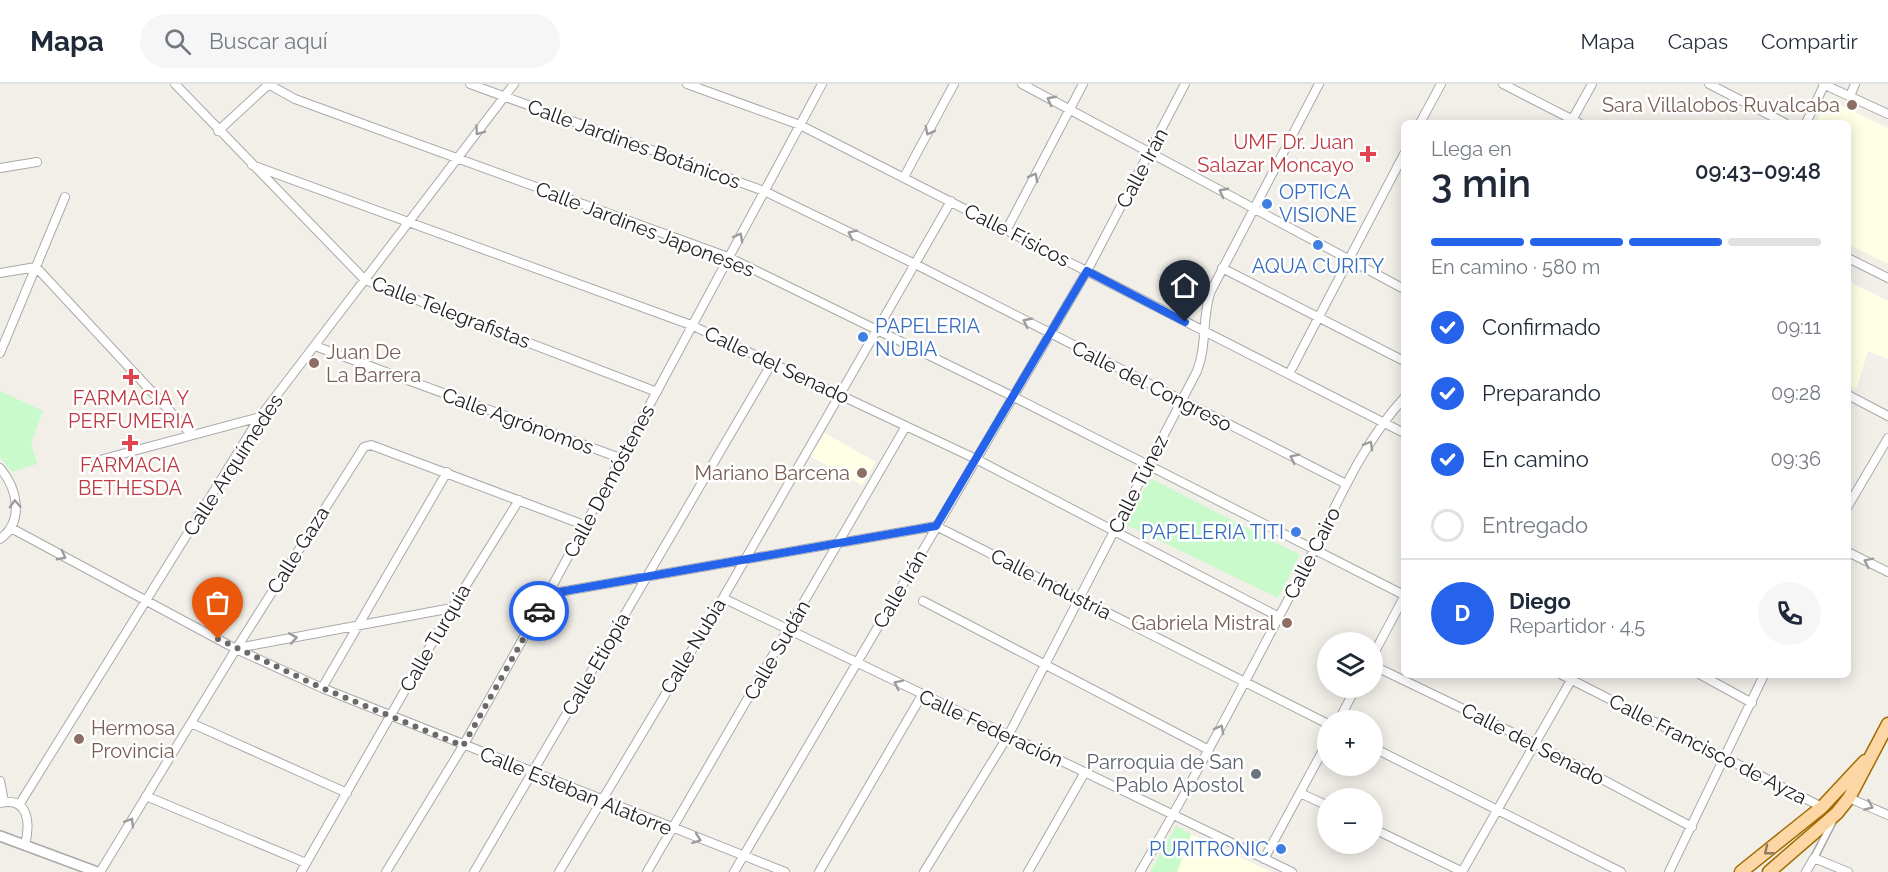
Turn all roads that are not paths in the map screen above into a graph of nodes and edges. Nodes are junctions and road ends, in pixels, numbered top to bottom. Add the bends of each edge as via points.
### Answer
1 (175, 84) edge
2 (184, 84) edge
3 (269, 84) edge
4 (470, 84) edge
5 (514, 84) edge
6 (687, 84) edge
7 (822, 84) edge
8 (954, 84) edge
9 (1022, 84) edge
10 (1083, 84) edge
11 (1185, 84) edge
12 (1319, 84) edge
13 (1441, 84) edge
14 (1503, 84) edge
15 (1592, 84) edge
16 (1709, 84) edge
17 (1824, 84) edge
18 (1855, 84) edge
19 (1850, 96) junction
20 (504, 97) junction
21 (187, 98) junction
22 (1069, 110) junction
23 (1888, 114) edge
24 (1422, 120) edge
25 (1570, 120) edge
26 (1575, 120) edge
27 (1779, 120) edge
28 (1807, 120) edge
29 (800, 125) junction
30 (218, 131) junction
31 (1150, 153) junction
32 (459, 159) junction
33 (1401, 160) edge
34 (37, 162) dead end
35 (252, 165) junction
36 (0, 168) edge
37 (904, 177) junction
38 (764, 191) junction
39 (66, 198) dead end
40 (951, 201) junction
41 (1254, 209) junction
42 (409, 221) junction
43 (1007, 229) junction
44 (728, 257) junction
45 (1349, 259) junction
46 (1851, 260) edge
47 (915, 264) junction
48 (36, 267) junction
49 (1222, 268) junction
50 (1087, 271) junction
51 (0, 273) edge
52 (1888, 278) edge
53 (365, 280) junction
54 (1401, 287) edge
55 (1318, 317) junction
56 (691, 326) junction
57 (877, 330) junction
58 (1204, 332) junction
59 (1049, 333) junction
60 (315, 346) junction
61 (0, 353) edge
62 (1401, 359) edge
63 (772, 363) junction
64 (1288, 374) junction
65 (657, 392) junction
66 (839, 394) junction
67 (1012, 396) junction
68 (1851, 397) edge
69 (1401, 401) edge
70 (1180, 402) junction
71 (1888, 416) edge
72 (260, 417) junction
73 (1382, 422) junction
74 (906, 426) junction
75 (1401, 432) edge
76 (192, 435) junction
77 (1888, 438) edge
78 (620, 458) junction
79 (976, 459) junction
80 (96, 461) dead end
81 (1148, 465) junction
82 (0, 468) edge
83 (447, 472) junction
84 (1346, 484) junction
85 (519, 500) junction
86 (1851, 501) edge
87 (584, 525) junction
88 (936, 526) junction
89 (11, 528) junction
90 (1113, 532) junction
91 (0, 539) edge
92 (838, 544) junction
93 (1314, 549) junction
94 (1851, 554) edge
95 (743, 562) junction
96 (1888, 572) edge
97 (646, 578) junction
98 (548, 594) junction
99 (1401, 594) edge
100 (723, 598) junction
101 (1079, 598) junction
102 (147, 601) junction
103 (923, 601) dead end
104 (1401, 602) edge
105 (452, 608) junction
106 (1279, 617) junction
107 (359, 626) junction
108 (789, 631) junction
109 (1383, 636) edge
110 (236, 648) junction
111 (856, 663) junction
112 (1045, 664) junction
113 (1383, 670) edge
114 (1572, 678) edge
115 (1575, 678) edge
116 (1706, 678) edge
117 (1763, 678) edge
118 (1245, 682) junction
119 (322, 688) junction
120 (922, 695) junction
121 (1752, 703) junction
122 (390, 716) junction
123 (1317, 718) edge
124 (191, 723) junction
125 (1888, 724) edge
126 (1008, 736) junction
127 (1534, 743) junction
128 (463, 746) junction
129 (1209, 750) junction
130 (1383, 752) edge
131 (1872, 753) junction
132 (1725, 758) junction
133 (1317, 761) edge
134 (1085, 772) junction
135 (532, 773) junction
136 (0, 781) edge
137 (1300, 792) junction
138 (347, 793) junction
139 (146, 796) junction
140 (1849, 798) junction
141 (600, 800) junction
142 (1317, 800) edge
143 (2, 802) edge
144 (19, 806) junction
145 (1822, 807) junction
146 (1496, 809) junction
147 (1837, 813) junction
148 (1174, 815) junction
149 (1888, 815) edge
150 (1692, 827) junction
151 (672, 829) junction
152 (1383, 833) edge
153 (1791, 834) junction
154 (0, 836) edge
155 (25, 845) junction
156 (1801, 845) junction
157 (743, 856) junction
158 (1814, 858) junction
159 (1264, 859) junction
160 (306, 863) junction
161 (98, 872) edge
162 (301, 872) edge
163 (386, 872) edge
164 (474, 872) edge
165 (559, 872) edge
166 (647, 872) edge
167 (734, 872) edge
168 (785, 872) edge
169 (819, 872) edge
170 (924, 872) edge
171 (1028, 872) edge
172 (1140, 872) edge
173 (1292, 872) edge
174 (1462, 872) edge
175 (1621, 872) edge
176 (1669, 872) edge
177 (1741, 872) edge
178 (1769, 872) edge
179 (1806, 872) edge
180 (1848, 872) edge

1 - 21 street, Calle Telegrafistas
2 - 21 street
3 - 30 street
3 - 32 street, Calle Jardines Japoneses via 295,99
4 - 20 street, Calle Jardines Botánicos
5 - 20 street, Calle Arquímedes
6 - 29 street, Calle Físicos
7 - 29 street, Calle Demóstenes
8 -> 37 street
22 -> 9 street
10 - 22 street
11 - 31 street, Calle Irán
12 - 41 street, Calle Túnez
13 - 24 street
14 - 25 street
15 - 26 street
16 - 27 street
17 - 19 street
17 - 28 street
18 - 19 street
19 - 23 street
20 -> 32 street, Calle Arquímedes
20 - 38 street, Calle Jardines Botánicos
21 - 30 street, Calle Telegrafistas
22 - 31 street
43 -> 22 street
29 - 37 street, Calle Físicos
29 - 38 street, Calle Demóstenes
30 - 35 street, Calle Telegrafistas
41 -> 31 street
31 - 50 street, Calle Irán
32 - 42 street, Calle Arquímedes
32 - 44 street, Calle Jardines Japoneses
33 - 45 street
34 - 36 street
35 - 42 street, Calle del Senado
35 - 53 street, Calle Telegrafistas
37 - 40 street, Calle Físicos
44 -> 38 street, Calle Demóstenes
47 -> 38 street, Calle del Congreso
39 - 48 street
40 - 43 street, Calle Físicos
40 - 47 street, Calle Nubia
41 - 45 street
41 - 49 street, Calle Túnez
42 - 53 street, Calle Arquímedes
42 - 56 street, Calle del Senado
43 - 50 street, Calle Físicos
44 - 56 street, Calle Demóstenes
44 - 57 street, Calle Jardines Japoneses
45 - 54 street
45 - 55 street
46 - 52 street
47 - 57 street, Calle Nubia
59 -> 47 street, Calle del Congreso
48 - 51 street
48 - 61 street
48 - 76 street
49 - 55 street
49 - 58 street, Calle Túnez via 1208,299
50 - 58 street, Calle Físicos
50 - 59 street, Calle Irán
53 - 60 street, Calle Arquímedes
53 - 65 street, Calle Telegrafistas
55 - 62 street
55 - 64 street
56 - 63 street, Calle del Senado
56 - 65 street, Calle Demóstenes
57 - 66 street, Calle Nubia
57 - 67 street, Calle Jardines Japoneses
58 - 64 street, Calle Físicos
58 - 70 street, Calle Túnez via 1201,362
59 - 67 street, Calle Irán
59 - 70 street, Calle del Congreso
60 - 72 street, Calle Arquímedes
60 - 78 street, Calle Agrónomos
63 - 66 street, Calle del Senado
63 - 97 street, Calle Etiopía
64 - 73 street, Calle Físicos
65 - 78 street, Calle Demóstenes
66 - 74 street, Calle del Senado
66 - 95 street, Calle Nubia
67 - 79 street, Calle Irán
67 - 81 street
68 - 71 street
69 - 73 street, Calle Cairo
70 - 81 street, Calle Túnez
84 -> 70 street, Calle del Congreso
72 - 76 street
72 - 102 street, Calle Arquímedes
73 - 75 street, Calle Físicos
84 -> 73 street, Calle Cairo
74 - 79 street, Calle del Senado
74 - 92 street, Calle Sudán
76 - 80 street
77 - 86 street
78 - 87 street, Calle Demóstenes
79 - 88 street, Calle Irán
79 - 90 street, Calle del Senado
81 - 90 street, Calle Túnez
81 - 93 street
89 -> 82 street via 15,495
83 - 85 street
83 - 107 street
83 - 110 street, Calle Gaza via 366,446 362,448
84 - 93 street, Calle Cairo
85 - 87 street
85 - 105 street, Calle Turquía
87 - 98 street, Calle Demóstenes
88 - 92 street
88 - 101 street, Calle Industria
88 - 111 street, Calle Irán
89 - 91 street
89 -> 102 street, Calle Esteban Alatorre
90 - 101 street, Calle Túnez
90 - 106 street, Calle del Senado
92 - 95 street
92 - 108 street, Calle Sudán
93 - 99 street
93 - 106 street, Calle Cairo
96 -> 94 street
95 - 97 street
95 - 100 street, Calle Nubia
97 - 98 street
97 - 135 street, Calle Etiopía
98 - 128 street, Calle Demóstenes
100 - 108 street, Calle Federación
100 - 141 street, Calle Nubia
101 - 112 street, Calle Túnez
101 - 118 street, Calle Industria
102 - 110 street, Calle Esteban Alatorre
102 - 144 street, Calle Arquímedes
103 - 112 street
104 - 109 street
105 - 107 street
105 - 122 street, Calle Turquía
106 - 118 street, Calle Cairo
110 -> 107 street
107 - 119 street
108 - 111 street, Calle Federación
108 - 151 street, Calle Sudán
110 - 119 street, Calle Esteban Alatorre
110 - 124 street, Calle Gaza
120 -> 111 street, Calle Federación
111 - 157 street, Calle Irán
112 - 126 street, Calle Túnez
112 - 129 street
113 - 127 street, Calle del Senado
114 - 127 street
115 - 132 street, Calle Francisco de Ayza
116 - 121 street
117 - 121 street
118 - 123 street, Calle Industria
129 -> 118 street, Calle Cairo
119 - 122 street, Calle Esteban Alatorre
120 - 126 street, Calle Federación
120 - 169 street
121 - 132 street
122 - 128 street, Calle Esteban Alatorre
122 - 138 street, Calle Turquía
124 - 138 street
124 - 139 street, Calle Gaza
125 - 131 main road
126 - 134 street, Calle Federación
126 - 170 street, Calle Túnez
127 - 146 street
127 - 150 street, Calle del Senado
128 - 135 street, Calle Esteban Alatorre
128 - 163 street, Calle Demóstenes
129 - 148 street, Calle Cairo
130 - 146 street
131 - 140 main road
131 - 145 main road
132 - 145 street, Calle Francisco de Ayza
132 - 150 street
133 - 137 street
134 - 148 street, Calle Federación
134 - 171 street
135 - 141 street, Calle Esteban Alatorre
135 - 164 street, Calle Etiopía
136 - 143 street
137 - 142 street
137 - 159 street
138 - 160 street, Calle Turquía
139 - 160 street
161 -> 139 street, Calle Gaza
140 - 147 main road
140 -> 149 street
141 - 151 street, Calle Esteban Alatorre
141 - 165 street, Calle Nubia
143 - 144 street
144 - 155 street via 30,825
145 - 153 main road
146 - 174 street
146 - 175 street
147 - 156 main road
147 - 158 street
148 - 159 street, Calle Federación
148 - 172 street, Calle Cairo
150 - 176 street
151 -> 157 street, Calle Esteban Alatorre
151 - 166 street, Calle Sudán
152 - 174 street
153 - 156 main road
153 -> 177 main road
154 - 155 street
155 - 161 street
156 - 178 main road
157 - 167 street, Calle Irán
157 - 168 street, Calle Esteban Alatorre
158 - 179 street
158 - 180 street
159 - 173 street, Calle Federación
160 - 162 street, Calle Turquía

